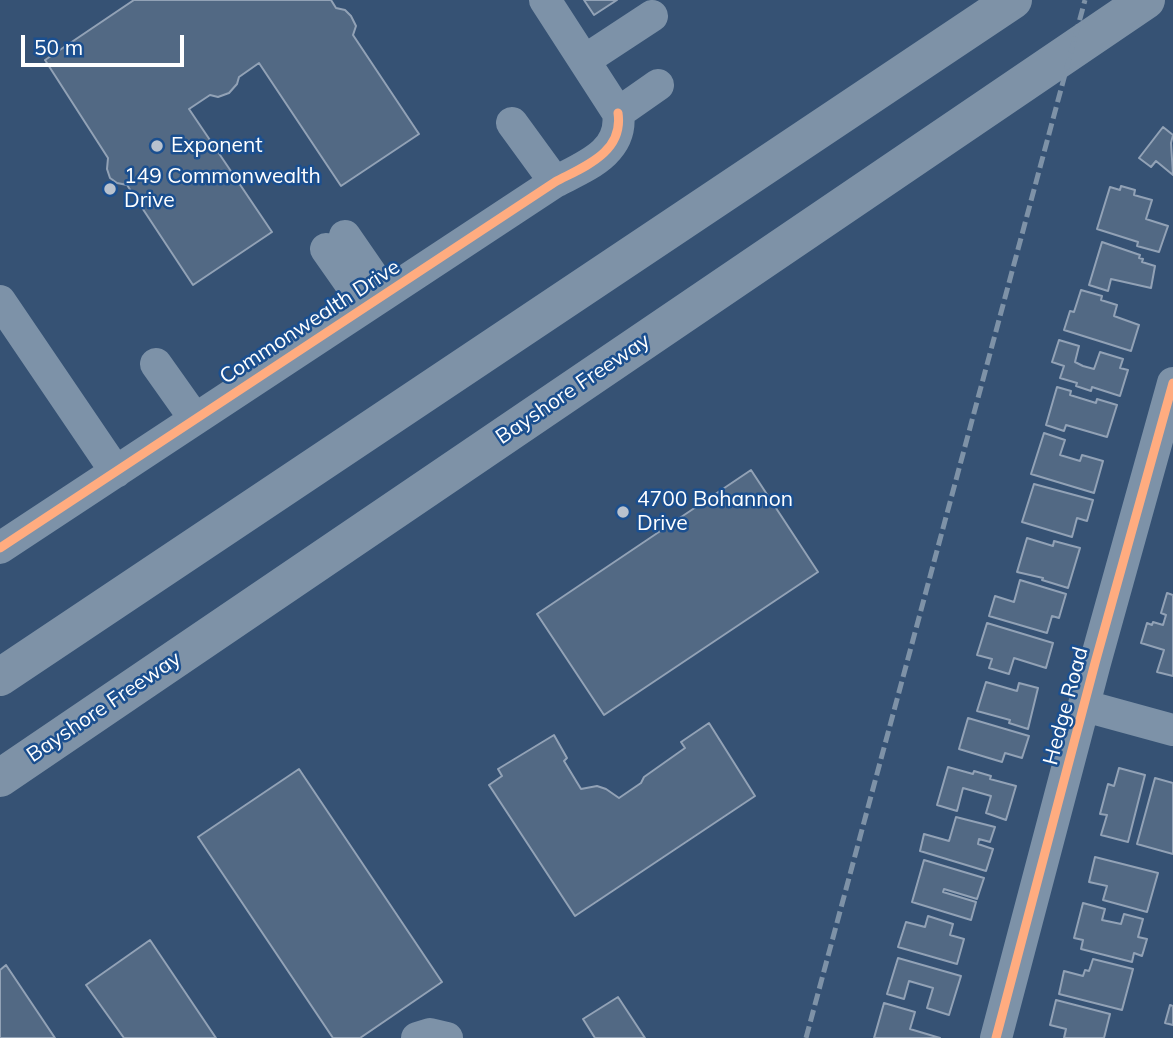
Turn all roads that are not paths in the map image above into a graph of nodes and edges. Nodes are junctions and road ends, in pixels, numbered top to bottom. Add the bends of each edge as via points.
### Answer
1 (545, 0) edge
2 (1013, 0) edge
3 (1146, 0) edge
4 (652, 16) dead end
5 (584, 60) junction
6 (658, 85) dead end
7 (618, 113) junction
8 (512, 124) dead end
9 (555, 182) junction
10 (336, 242) dead end
11 (375, 300) junction
12 (0, 301) edge
13 (156, 364) dead end
14 (1173, 383) edge
15 (195, 419) junction
16 (116, 472) junction
17 (0, 548) edge
18 (0, 677) edge
19 (1085, 705) junction
20 (1173, 730) edge
21 (0, 778) edge
22 (417, 1038) edge
23 (447, 1038) edge
24 (996, 1038) edge

1 - 5 street
2 - 18 highway
3 - 21 highway, Bayshore Freeway
4 - 5 street
5 - 7 street
6 - 7 street
7 - 9 street, Commonwealth Drive via 617,134 603,156
8 - 9 street
9 - 11 street, Commonwealth Drive
10 - 11 street
11 - 15 street, Commonwealth Drive
12 - 16 street
13 - 15 street
14 - 19 street, Hedge Road
15 - 16 street, Commonwealth Drive
16 - 17 street, Commonwealth Drive
19 - 20 street
19 - 24 street, Hedge Road
22 - 23 street via 430,1034

